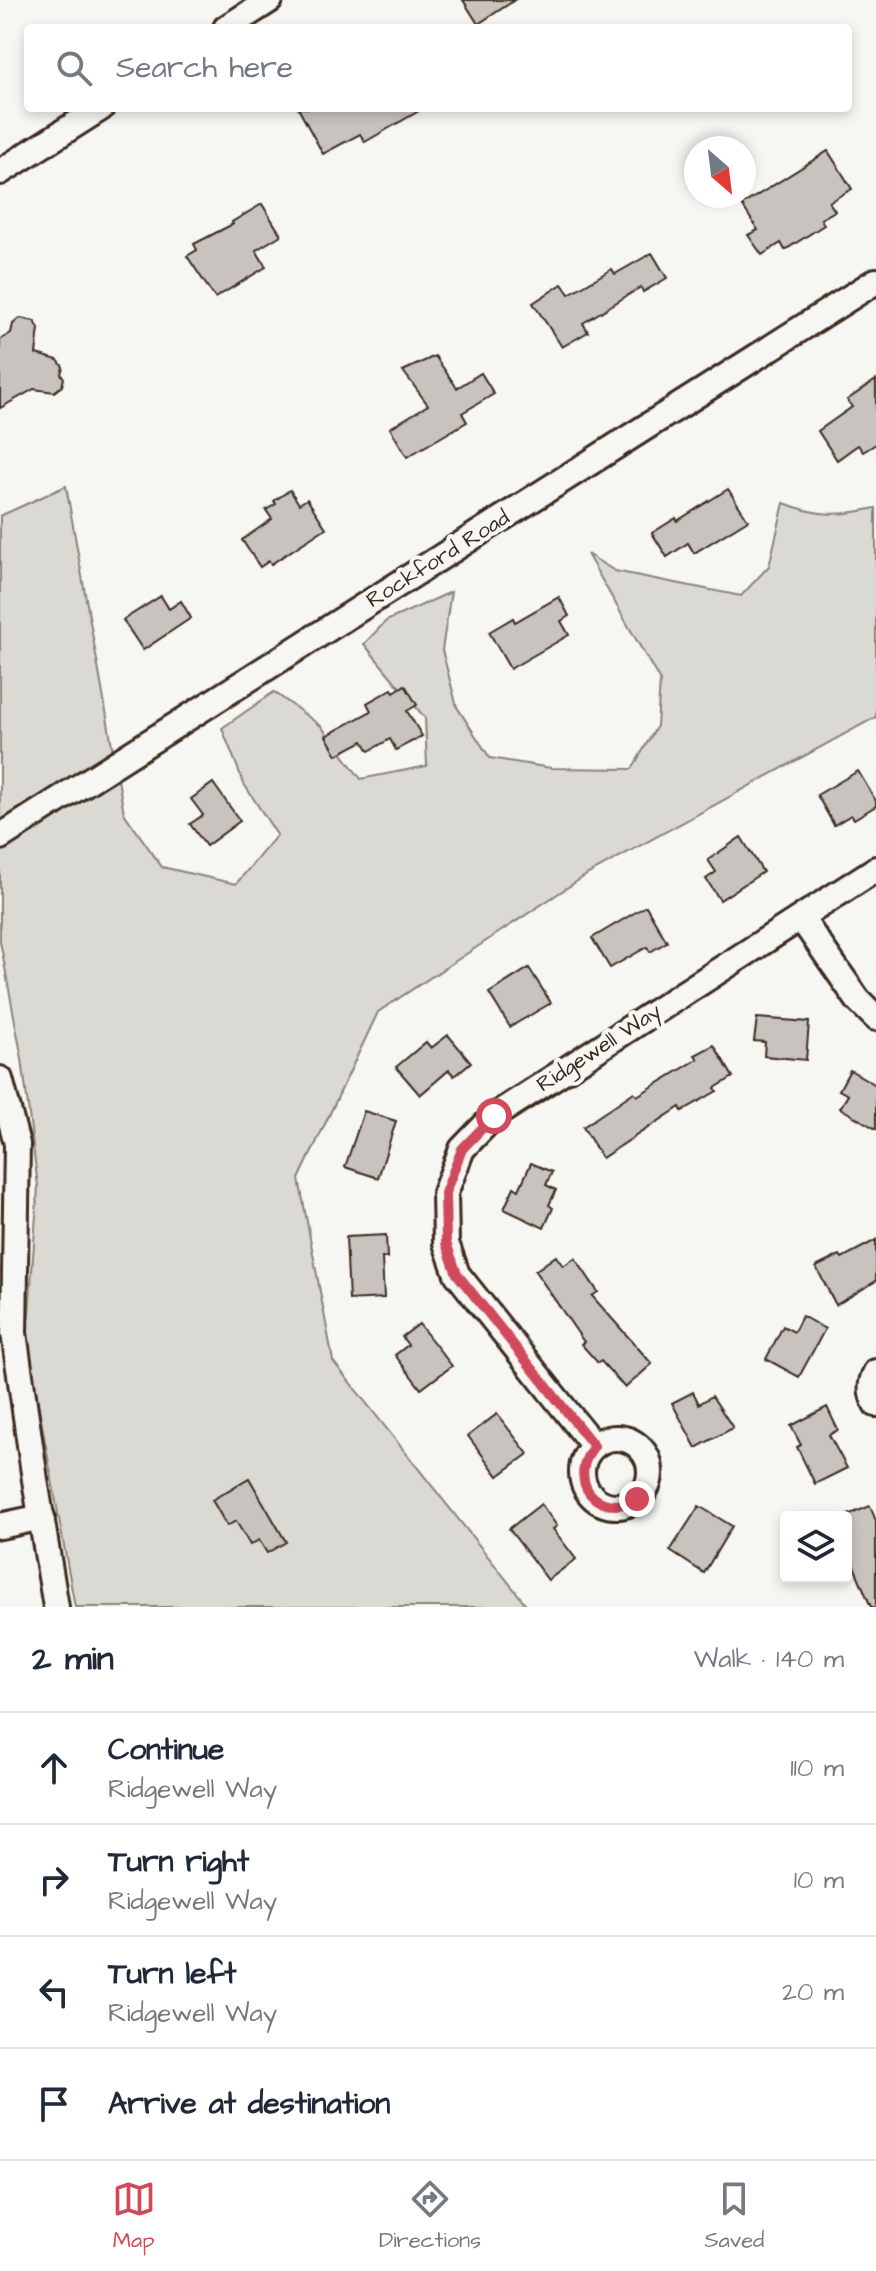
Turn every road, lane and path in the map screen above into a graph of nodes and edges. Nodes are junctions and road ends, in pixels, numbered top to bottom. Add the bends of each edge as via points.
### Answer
1 (270, 0) edge
2 (232, 24) edge
3 (95, 112) edge
4 (0, 172) edge
5 (876, 281) edge
6 (0, 837) edge
7 (876, 869) edge
8 (801, 918) junction
9 (876, 1018) edge
10 (0, 1079) edge
11 (876, 1372) edge
12 (876, 1404) edge
13 (594, 1446) dead end
14 (42, 1517) junction
15 (0, 1526) edge
16 (56, 1607) edge

1 - 2 street
3 - 4 street
5 - 6 street, Rockford Road
7 - 8 street, Ridgewell Way
8 - 9 street
8 - 13 street, Ridgewell Way via 494,1116 462,1149 456,1164 445,1193 446,1243 457,1274
10 - 14 street via 17,1144 14,1333
11 - 12 street via 871,1383
14 - 15 street
14 - 16 street

